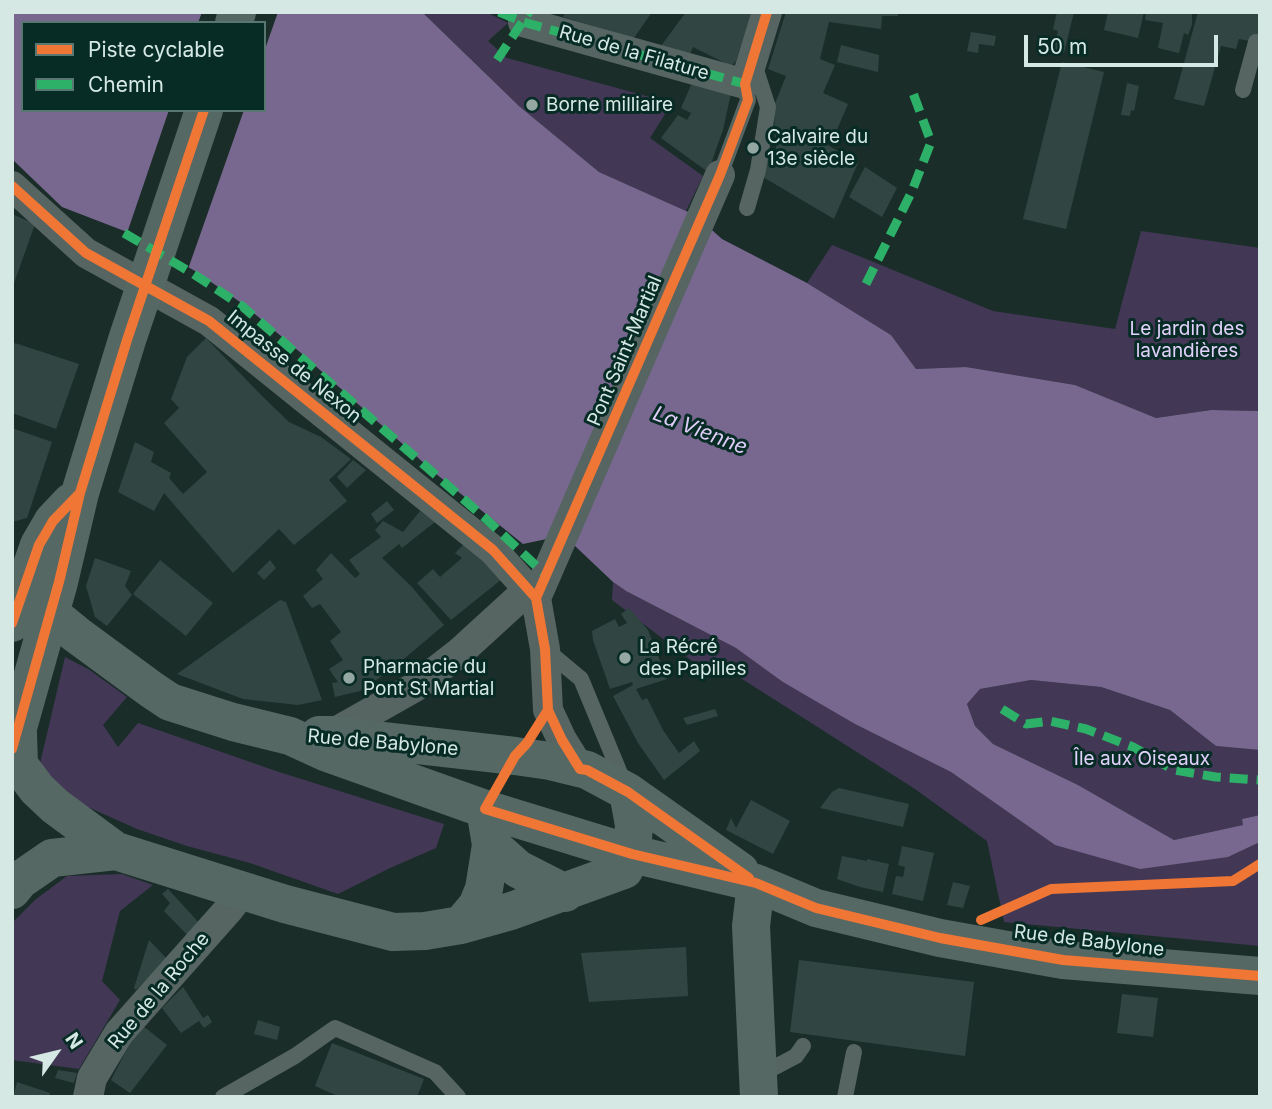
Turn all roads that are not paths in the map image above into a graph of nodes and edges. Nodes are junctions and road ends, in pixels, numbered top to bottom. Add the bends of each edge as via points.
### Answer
1 (767, 12) edge
2 (526, 17) edge
3 (1256, 42) dead end
4 (749, 73) junction
5 (1243, 90) dead end
6 (203, 112) edge
7 (720, 175) joint
8 (12, 186) edge
9 (747, 208) dead end
10 (80, 493) junction
11 (39, 545) junction
12 (12, 582) edge
13 (12, 588) edge
14 (536, 598) junction
15 (12, 623) edge
16 (545, 649) junction
17 (548, 710) junction
18 (330, 735) junction
19 (290, 736) junction
20 (15, 741) edge
21 (515, 756) junction
22 (580, 769) junction
23 (628, 792) junction
24 (488, 827) junction
25 (116, 851) junction
26 (632, 854) junction
27 (756, 883) junction
28 (12, 890) edge
29 (243, 891) junction
30 (565, 893) junction
31 (461, 925) junction
32 (1260, 975) edge
33 (803, 1046) dead end
34 (854, 1052) dead end
35 (758, 1087) edge
36 (88, 1097) edge
37 (223, 1097) edge
38 (458, 1097) edge
39 (845, 1097) edge

1 - 4 street
2 - 4 street, Rue de la Filature
3 - 5 lane
4 - 7 lane via 748,100
4 - 9 lane via 768,107
6 - 10 street
7 - 14 street, Pont Saint-Martial
8 - 14 street, Impasse de Nexon via 86,253 209,321 494,550
10 - 11 street via 53,521
10 - 20 street
11 - 13 street
11 - 15 street
12 - 19 street via 170,702
14 - 16 street
14 - 18 street via 518,599 415,687
16 - 17 street
16 - 23 lane via 581,679
17 - 21 street
17 - 22 street
18 - 19 street, Rue de Babylone
18 - 21 street, Rue de Babylone
19 - 24 street, Rue de Babylone
20 - 25 street via 19,765 37,789
21 - 22 street, Rue de Babylone
21 - 24 street
22 - 23 street, Rue de Babylone
23 - 26 street via 634,825
23 - 27 street, Rue de Babylone
24 - 26 street, Rue de Babylone
24 - 30 street via 518,869
24 - 31 street via 484,889
25 - 28 street via 52,858
25 - 29 street
26 - 27 street, Rue de Babylone
26 - 30 street via 624,870
27 - 32 street, Rue de Babylone via 816,908 940,938 1063,960
27 - 35 street via 751,926
29 - 31 street via 393,932
29 - 36 street, Rue de la Roche via 118,1033 92,1079
30 - 31 street
33 - 35 lane
34 - 39 lane
37 - 38 lane via 335,1028 435,1072

